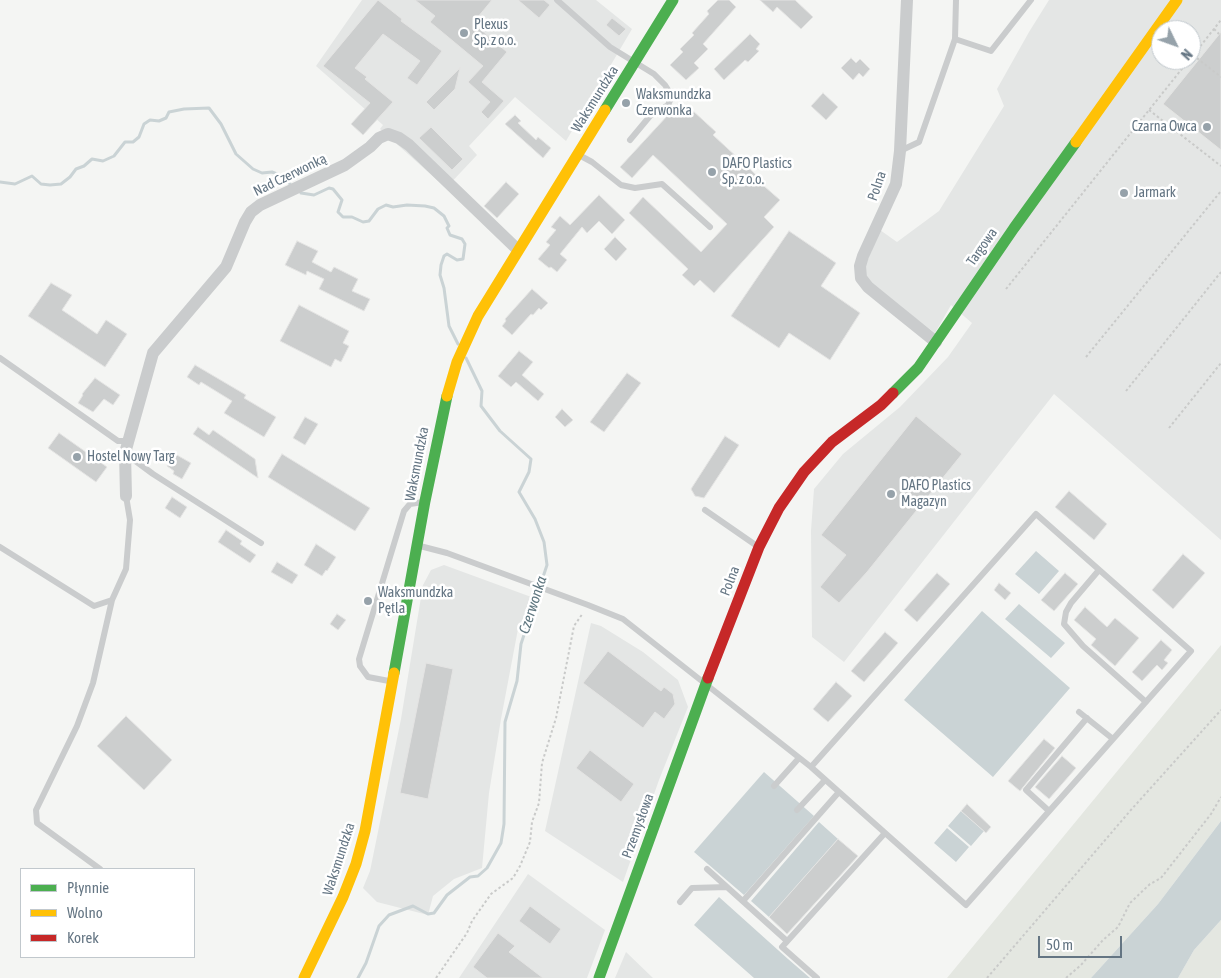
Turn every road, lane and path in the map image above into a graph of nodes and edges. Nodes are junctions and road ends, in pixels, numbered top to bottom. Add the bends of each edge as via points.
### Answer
1 (557, 0) edge
2 (673, 0) edge
3 (907, 0) edge
4 (956, 0) edge
5 (1031, 0) edge
6 (1177, 0) edge
7 (1221, 20) edge
8 (1214, 29) junction
9 (1219, 34) dead end
10 (955, 39) junction
11 (1201, 45) edge
12 (635, 62) junction
13 (1201, 64) edge
14 (1181, 70) edge
15 (1221, 77) edge
16 (1149, 110) junction
17 (630, 140) dead end
18 (900, 151) junction
19 (578, 154) junction
20 (1221, 166) edge
21 (1221, 191) edge
22 (710, 227) dead end
23 (517, 249) junction
24 (1221, 272) edge
25 (1006, 289) dead end
26 (936, 342) junction
27 (0, 358) edge
28 (1086, 358) dead end
29 (1221, 363) edge
30 (1126, 392) dead end
31 (1169, 428) dead end
32 (127, 447) junction
33 (790, 492) joint
34 (126, 496) joint
35 (424, 501) junction
36 (705, 510) dead end
37 (261, 544) dead end
38 (417, 546) junction
39 (0, 547) edge
40 (759, 547) junction
41 (1100, 570) junction
42 (112, 600) junction
43 (588, 604) junction
44 (393, 682) junction
45 (705, 684) junction
46 (1146, 702) junction
47 (1221, 710) edge
48 (1080, 712) dead end
49 (1087, 718) junction
50 (1113, 739) junction
51 (799, 758) junction
52 (811, 767) junction
53 (824, 780) junction
54 (774, 786) dead end
55 (839, 792) junction
56 (1221, 797) edge
57 (797, 810) dead end
58 (1049, 811) junction
59 (885, 833) junction
60 (99, 868) edge
61 (707, 869) dead end
62 (727, 887) junction
63 (743, 901) junction
64 (680, 902) dead end
65 (787, 941) junction
66 (304, 978) edge
67 (436, 978) edge
68 (599, 978) edge
69 (817, 978) edge
70 (986, 978) edge
71 (1066, 978) edge

1 - 12 lane via 610,47
2 - 12 street, Waksmundzka
3 - 18 street, Polna
4 - 10 lane
5 - 10 lane via 991,51
6 - 26 street, Targowa
7 - 8 path
8 - 9 path
8 - 11 path
10 - 18 lane via 919,142
12 - 17 lane via 665,84 672,96 668,105 650,116
12 - 19 street, Waksmundzka
13 - 15 path
14 - 16 path
16 - 20 path
16 - 25 path
18 - 26 street, Polna via 896,184 863,256 861,278
19 - 22 lane via 621,185 635,188 662,184
19 - 23 street, Waksmundzka
21 - 28 path
23 - 32 street, Nad Czerwonką via 409,145 388,134 379,138 345,165 251,212 226,267 153,353
23 - 35 street, Waksmundzka via 478,316 457,362
24 - 30 path
26 - 33 street, Targowa via 918,368 881,404 832,442
27 - 32 lane
29 - 31 path
32 - 34 street, Nad Czerwonką
32 - 37 lane via 153,474
33 - 40 street, Polna
34 - 42 lane via 130,520 126,569
35 - 38 street, Waksmundzka
35 - 44 lane via 410,504 404,511 359,659 368,677
36 - 40 lane
38 - 43 lane via 447,553
38 - 44 street, Waksmundzka
39 - 42 lane via 94,606
40 - 45 street, Polna
41 - 46 lane via 1071,602 1064,624 1083,646
41 - 46 lane via 1191,651
41 - 52 lane via 1036,514
42 - 60 lane via 93,683 77,726 36,810 37,823
43 - 45 lane via 623,619
43 - 67 path via 574,626 556,718 542,763 530,842 513,878 492,894
44 - 66 street, Waksmundzka via 356,864 336,914
45 - 51 lane
45 - 68 street, Przemysłowa
46 - 50 lane
47 - 70 path
48 - 49 lane
49 - 50 lane
49 - 58 lane via 1026,790
50 - 58 lane
51 - 52 lane
51 - 54 lane
52 - 53 lane
53 - 55 lane
53 - 57 lane
55 - 59 lane
55 - 63 lane
56 - 71 path via 1161,878 1130,903 1118,927
58 - 59 lane via 966,905
59 - 65 lane
61 - 62 lane
62 - 63 lane
62 - 64 lane via 692,888
63 - 65 lane
65 - 69 lane via 782,947

